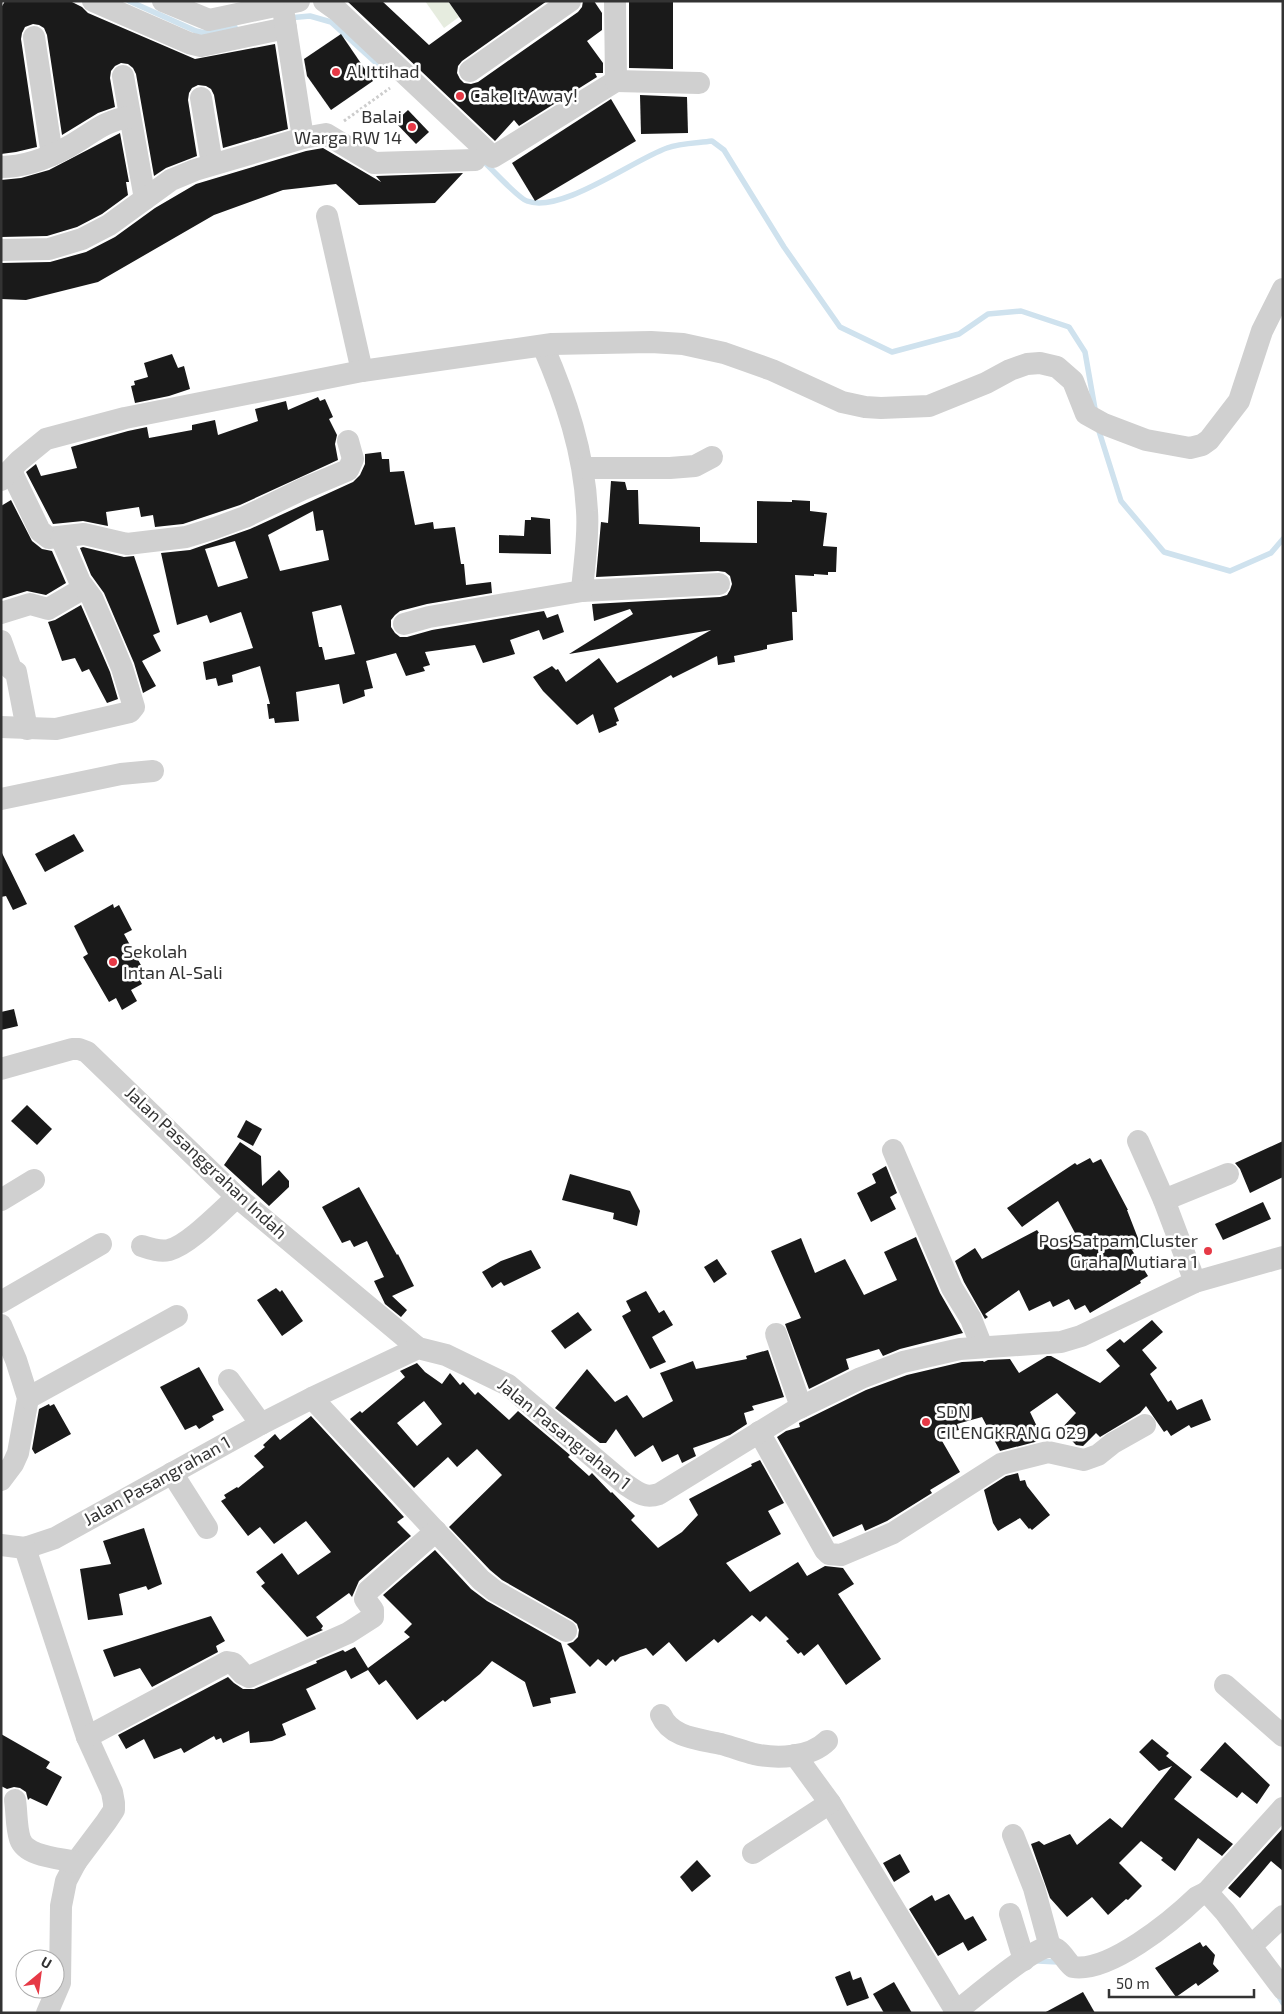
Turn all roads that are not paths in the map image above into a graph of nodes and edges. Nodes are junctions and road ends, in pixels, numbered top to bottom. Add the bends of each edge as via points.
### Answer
1 (94, 1) edge
2 (163, 1) edge
3 (324, 1) edge
4 (570, 1) edge
5 (615, 1) edge
6 (288, 2) edge
7 (286, 28) junction
8 (34, 37) dead end
9 (470, 71) dead end
10 (123, 76) dead end
11 (616, 81) junction
12 (698, 83) dead end
13 (201, 98) dead end
14 (130, 117) junction
15 (303, 138) junction
16 (52, 155) junction
17 (484, 159) junction
18 (212, 164) junction
19 (1, 167) edge
20 (145, 199) junction
21 (327, 216) dead end
22 (1, 250) edge
23 (1283, 289) edge
24 (543, 346) junction
25 (362, 371) junction
26 (348, 441) dead end
27 (712, 457) dead end
28 (584, 468) junction
29 (6, 475) edge
30 (61, 538) junction
31 (720, 584) dead end
32 (84, 588) junction
33 (582, 590) junction
34 (1, 613) edge
35 (404, 624) dead end
36 (1, 641) edge
37 (1, 727) edge
38 (27, 729) junction
39 (153, 772) dead end
40 (1, 799) edge
41 (1, 1069) edge
42 (1138, 1141) dead end
43 (893, 1150) dead end
44 (1228, 1174) dead end
45 (34, 1180) dead end
46 (237, 1197) junction
47 (1, 1200) edge
48 (1164, 1200) junction
49 (101, 1244) dead end
50 (142, 1246) dead end
51 (1283, 1257) edge
52 (1195, 1282) junction
53 (1, 1302) edge
54 (178, 1316) dead end
55 (1, 1325) edge
56 (776, 1334) dead end
57 (982, 1347) junction
58 (418, 1348) junction
59 (229, 1380) dead end
60 (28, 1398) junction
61 (312, 1398) junction
62 (801, 1407) junction
63 (261, 1424) junction
64 (1145, 1425) dead end
65 (759, 1432) junction
66 (172, 1473) junction
67 (1, 1480) edge
68 (207, 1528) dead end
69 (436, 1531) junction
70 (1, 1545) edge
71 (25, 1548) junction
72 (566, 1631) dead end
73 (1225, 1685) dead end
74 (661, 1715) dead end
75 (1283, 1736) edge
76 (86, 1737) junction
77 (827, 1741) dead end
78 (795, 1755) junction
79 (15, 1800) dead end
80 (830, 1803) junction
81 (1278, 1820) edge
82 (1013, 1835) dead end
83 (754, 1853) dead end
84 (76, 1862) junction
85 (1207, 1892) junction
86 (1010, 1914) dead end
87 (1283, 1916) edge
88 (1251, 1946) junction
89 (1050, 1947) junction
90 (1024, 1960) junction
91 (1283, 1989) edge
92 (956, 2012) edge
93 (47, 2013) edge

1 - 7 street via 201,46
2 - 6 street via 209,20
3 - 17 street via 338,11
4 - 9 street
5 - 11 street
6 - 7 street
7 - 15 street
8 - 16 street
10 - 14 street
11 - 12 street
11 - 17 street
13 - 18 street
14 - 16 street via 116,119 97,128
14 - 20 street
15 - 17 street via 326,134 374,163
15 - 18 street
16 - 19 street
18 - 20 street via 171,180
20 - 22 street via 109,225 82,239 49,249
21 - 25 street
23 - 24 street via 1262,330 1239,401 1209,440 1190,448 1146,440 1095,419 1073,381 1057,367 1040,363 1010,370 929,406 882,408 842,402 772,370 724,353 683,344
24 - 25 street
24 - 28 street via 560,387
25 - 29 street via 124,418 53,436 40,442
26 - 30 street via 353,458 348,470 215,528 186,536 127,544 84,534
27 - 28 street via 695,466
28 - 33 street via 587,513
29 - 30 street via 40,531 49,538
30 - 32 street
31 - 33 street
32 - 34 street via 48,609 30,604
32 - 38 street via 92,598 110,639 134,707 130,712 56,729
33 - 35 street
36 - 38 street via 11,669 16,672
37 - 38 street
39 - 40 street via 121,774
41 - 46 street, Jalan Pasanggrahan Indah via 72,1049 87,1052
42 - 48 street
43 - 57 street via 952,1288 971,1318
44 - 48 street
45 - 47 street
46 - 50 street via 193,1236 170,1250
46 - 58 street, Jalan Pasanggrahan Indah
48 - 52 street
49 - 53 street
51 - 52 street, Jalan Pasangrahan 1
52 - 57 street, Jalan Pasangrahan 1 via 1081,1336 1061,1342
54 - 60 street
55 - 60 street
56 - 62 street
57 - 62 street, Jalan Pasangrahan 1 via 903,1362
58 - 61 street, Jalan Pasangrahan 1
58 - 65 street, Jalan Pasangrahan 1 via 446,1355 508,1385 625,1484 646,1496 659,1494
59 - 63 street
60 - 67 street via 18,1452 14,1464
61 - 63 street, Jalan Pasangrahan 1
61 - 69 street
62 - 65 street, Jalan Pasangrahan 1
63 - 66 street, Jalan Pasangrahan 1
64 - 65 street via 1112,1443 1098,1455 1084,1460 1048,1452 1001,1464 893,1533 841,1555 829,1554 825,1550
66 - 68 street
66 - 71 street, Jalan Pasangrahan 1 via 55,1538
69 - 72 street via 495,1591
69 - 76 street via 368,1591 365,1599 373,1610 373,1617 348,1633 249,1677 242,1674 234,1663 227,1662
70 - 71 street
71 - 76 street
73 - 75 street
74 - 78 street via 675,1731 695,1739 755,1754
76 - 84 street via 112,1792 114,1810
77 - 78 street via 815,1750
78 - 80 street
79 - 84 street via 21,1842 40,1855
80 - 83 street
80 - 92 street
81 - 85 street
82 - 89 street via 1034,1888
84 - 93 street via 66,1881 61,1906 60,1983
85 - 88 street
85 - 89 street via 1137,1945 1094,1966 1073,1967 1058,1950
86 - 90 street
87 - 88 street
88 - 91 street
89 - 90 street
90 - 92 street

